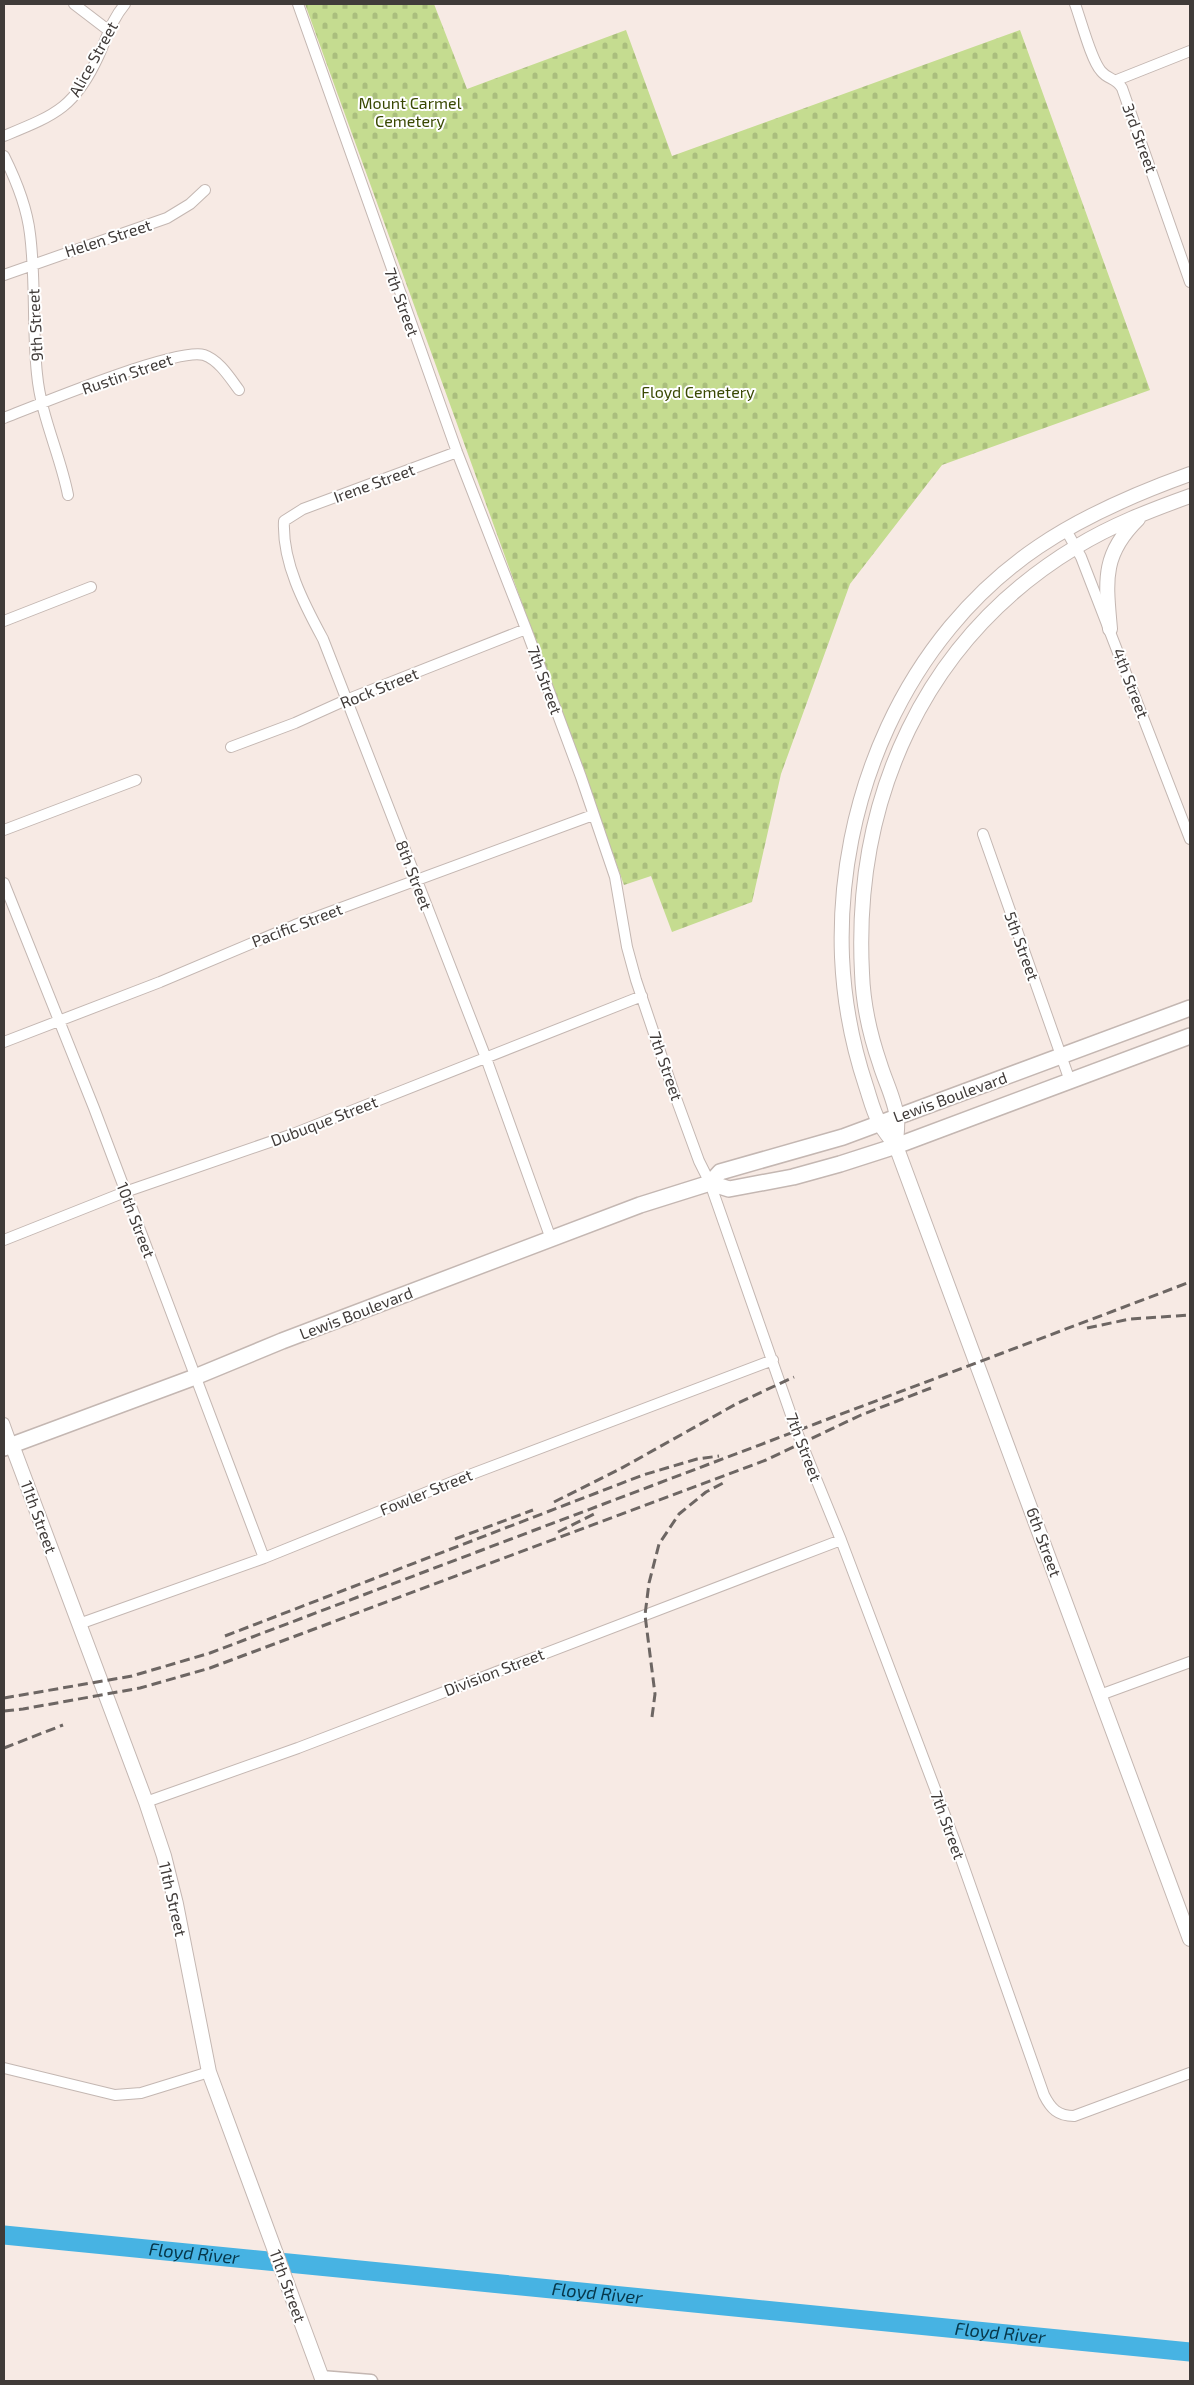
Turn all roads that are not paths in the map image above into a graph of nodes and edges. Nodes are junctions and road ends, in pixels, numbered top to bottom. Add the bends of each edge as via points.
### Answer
1 (74, 4) edge
2 (125, 4) edge
3 (298, 4) edge
4 (1075, 4) edge
5 (108, 30) junction
6 (1190, 51) edge
7 (1117, 80) junction
8 (4, 136) edge
9 (4, 156) edge
10 (205, 190) dead end
11 (31, 264) junction
12 (4, 275) edge
13 (1190, 282) edge
14 (239, 390) dead end
15 (41, 404) junction
16 (4, 418) edge
17 (457, 452) junction
18 (1190, 474) edge
19 (68, 495) dead end
20 (1190, 496) edge
21 (1143, 514) junction
22 (293, 516) joint
23 (1066, 530) junction
24 (1076, 547) junction
25 (91, 587) dead end
26 (4, 621) edge
27 (526, 629) junction
28 (1110, 629) junction
29 (346, 700) junction
30 (231, 747) dead end
31 (136, 780) dead end
32 (593, 815) junction
33 (4, 830) edge
34 (983, 834) dead end
35 (1190, 839) edge
36 (416, 880) junction
37 (4, 883) edge
38 (642, 996) junction
39 (1190, 1008) edge
40 (58, 1021) junction
41 (1190, 1036) edge
42 (4, 1042) edge
43 (1062, 1056) junction
44 (486, 1058) junction
45 (1070, 1081) junction
46 (897, 1117) junction
47 (879, 1123) junction
48 (896, 1146) junction
49 (710, 1183) junction
50 (125, 1192) junction
51 (551, 1239) junction
52 (4, 1240) edge
53 (773, 1360) junction
54 (195, 1377) junction
55 (4, 1423) edge
56 (8, 1447) edge
57 (841, 1540) junction
58 (264, 1558) junction
59 (79, 1624) junction
60 (1190, 1662) edge
61 (1100, 1695) junction
62 (146, 1802) junction
63 (1190, 1939) edge
64 (4, 2068) edge
65 (209, 2072) junction
66 (1190, 2073) edge
67 (322, 2379) edge
68 (371, 2381) edge

1 - 5 street
2 - 5 street, Alice Street
3 - 17 street, 7th Street
4 - 7 street via 1101,72
5 - 8 street, Alice Street via 99,54 74,97 61,110
6 - 7 street
7 - 13 street, 3rd Street
9 - 11 street, 9th Street via 21,197 30,234
10 - 11 street, Helen Street via 167,218
11 - 12 street, Helen Street
11 - 15 street, 9th Street via 36,373
14 - 15 street, Rustin Street via 214,360 194,354 170,359
15 - 16 street, Rustin Street
15 - 19 street, 9th Street via 63,467
17 - 22 street, Irene Street via 304,509
17 - 27 street, 7th Street
18 - 23 main road, 6th Street via 1106,508
20 - 21 main road, 6th Street
21 - 24 main road, 6th Street
21 - 28 main road via 1116,543 1110,562 1107,580
22 - 29 street, 8th Street via 284,522 283,538 290,565
23 - 24 street, 4th Street
23 - 47 main road, 6th Street via 1036,548 1004,574 948,632 905,694 862,789 841,901 843,983 849,1028
24 - 28 street, 4th Street
24 - 46 main road, 6th Street via 1017,590 946,666 908,732 879,804 864,877 860,926 862,975 877,1055
25 - 26 street
27 - 29 street, Rock Street
27 - 32 street, 7th Street
28 - 35 street, 4th Street
29 - 30 street, Rock Street
29 - 36 street, 8th Street
31 - 33 street
32 - 36 street, Pacific Street
32 - 38 street, 7th Street via 615,877 627,947
34 - 43 street, 5th Street
36 - 40 street, Pacific Street
36 - 44 street, 8th Street
37 - 40 street, 10th Street
38 - 44 street, Dubuque Street
38 - 49 street, 7th Street via 699,1162
39 - 43 main road, Lewis Boulevard
40 - 42 street, Pacific Street
40 - 50 street, 10th Street
41 - 45 main road, Lewis Boulevard
43 - 45 street, 5th Street
43 - 46 main road, Lewis Boulevard
44 - 50 street, Dubuque Street via 293,1134
44 - 51 street, 8th Street
45 - 48 main road, Lewis Boulevard
46 - 47 main road, Lewis Boulevard
46 - 48 main road, 6th Street
47 - 48 main road, 6th Street
47 - 49 main road, Lewis Boulevard via 843,1137 720,1172
48 - 49 main road, Lewis Boulevard via 793,1177 729,1189
48 - 61 main road, 6th Street
49 - 51 main road, Lewis Boulevard
49 - 53 street, 7th Street
50 - 52 street, Dubuque Street
50 - 54 street, 10th Street
51 - 54 main road, Lewis Boulevard
53 - 57 street, 7th Street via 797,1432
53 - 58 street, Fowler Street via 472,1474
54 - 56 main road, Lewis Boulevard
54 - 58 street, 10th Street
55 - 56 street, 11th Street
56 - 59 main road, 11th Street
57 - 62 street, Division Street via 298,1748
57 - 66 street, 7th Street via 956,1845 1048,2104 1063,2116 1083,2114
58 - 59 street, Fowler Street
59 - 62 main road, 11th Street
60 - 61 street
61 - 63 main road, 6th Street
62 - 65 main road, 11th Street via 176,1904
64 - 65 street via 115,2095 141,2093
65 - 67 main road, 11th Street
67 - 68 street

